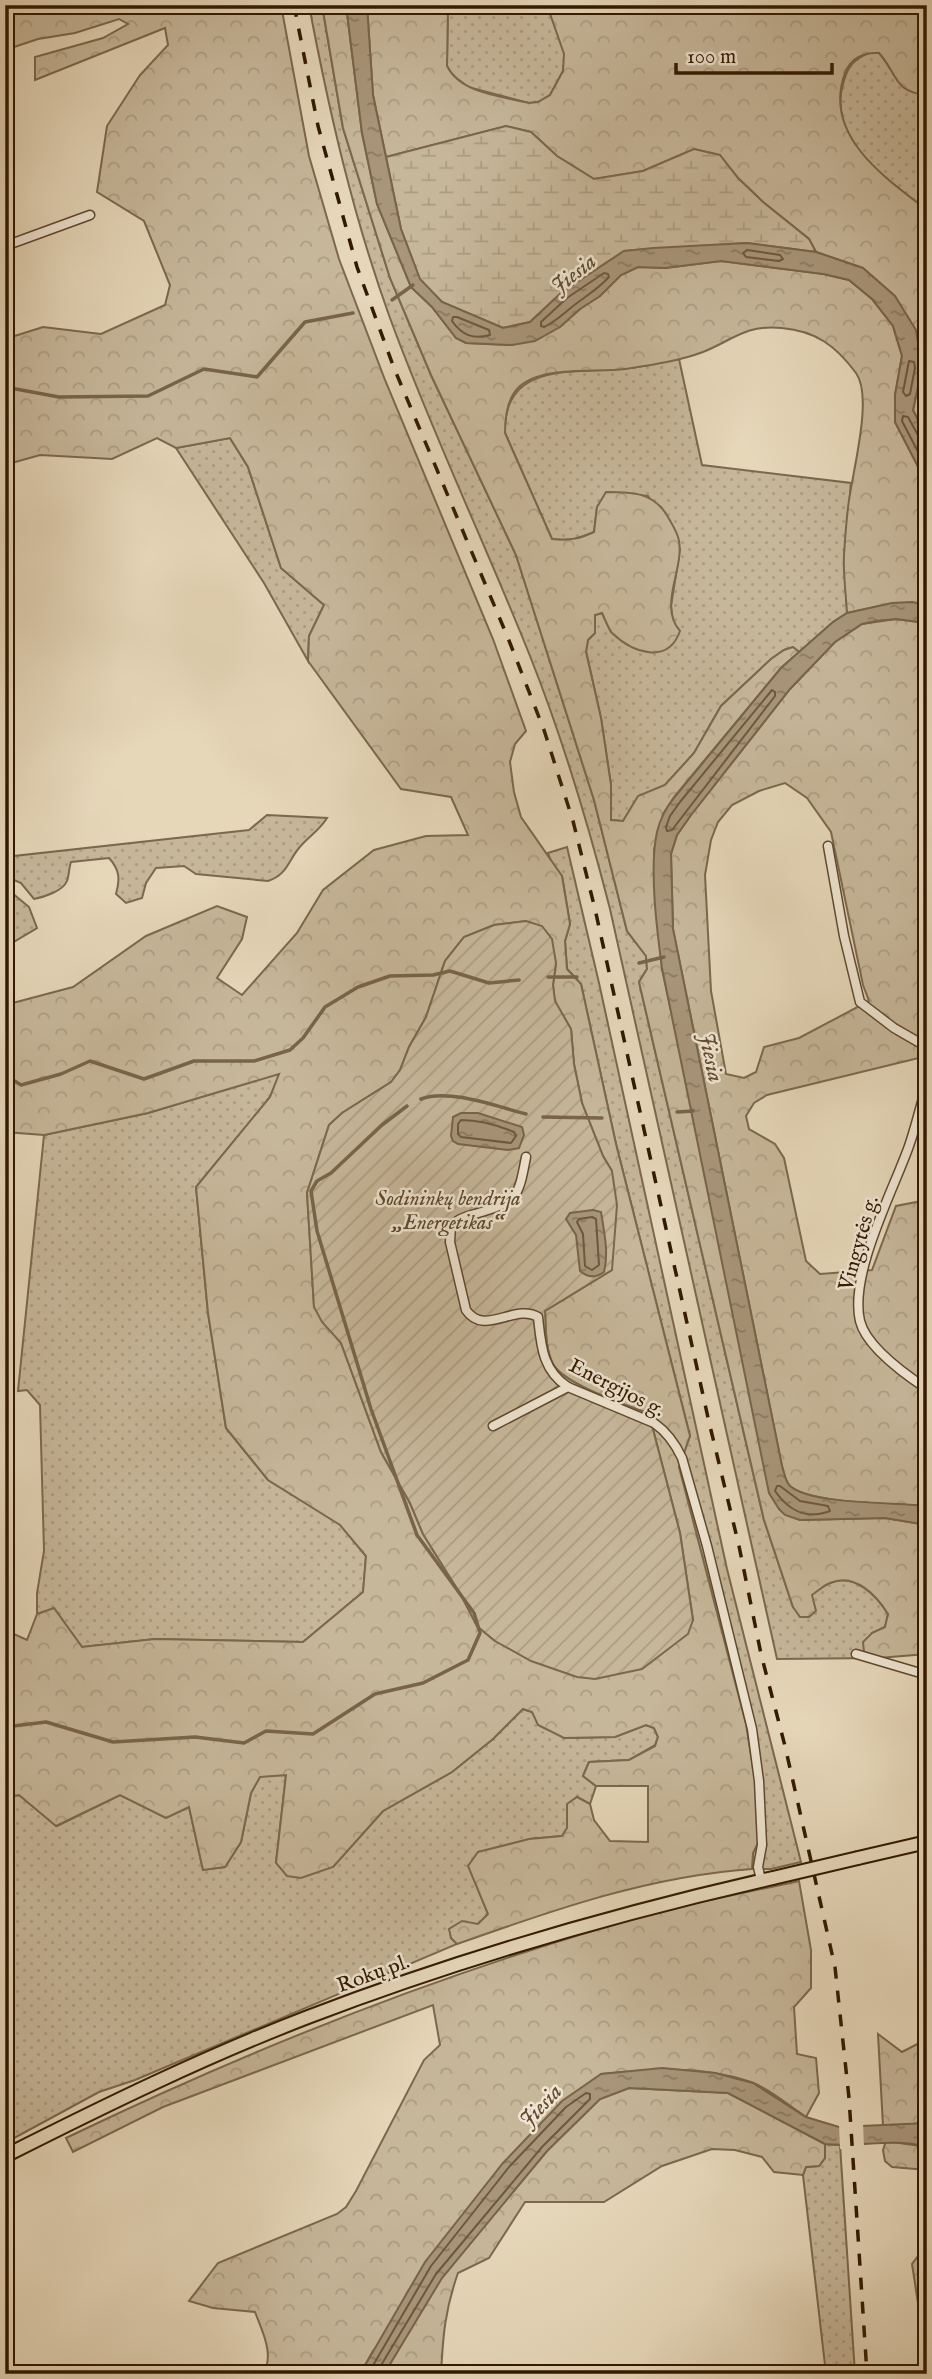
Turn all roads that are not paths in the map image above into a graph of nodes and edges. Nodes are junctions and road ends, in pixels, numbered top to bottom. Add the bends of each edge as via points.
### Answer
1 (90, 215) dead end
2 (5, 246) edge
3 (828, 846) dead end
4 (927, 1047) edge
5 (927, 1084) edge
6 (526, 1157) dead end
7 (568, 1387) junction
8 (927, 1389) edge
9 (493, 1426) dead end
10 (856, 1654) dead end
11 (927, 1675) edge
12 (927, 1842) edge
13 (767, 1879) junction
14 (5, 2156) edge

1 - 2 street
3 - 4 street via 860,1002
5 - 8 street, Vingytės g. via 872,1242 858,1302 868,1338
6 - 7 street, Energijos g. via 515,1196 501,1206 454,1222 450,1242 470,1316 480,1321 524,1312 538,1317 545,1362
7 - 9 street
7 - 13 street, Energijos g. via 654,1423 682,1458 752,1729 762,1845 758,1867
10 - 11 street
12 - 13 main road, Rokų pl., bridge
13 - 14 main road, Rokų pl. via 584,1925 389,1987 191,2066

